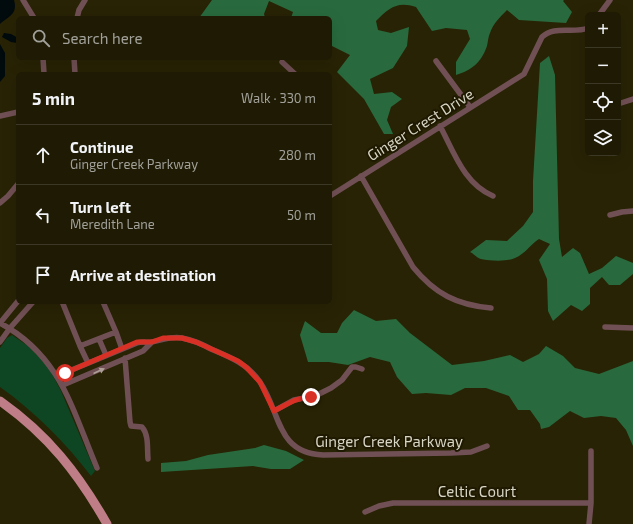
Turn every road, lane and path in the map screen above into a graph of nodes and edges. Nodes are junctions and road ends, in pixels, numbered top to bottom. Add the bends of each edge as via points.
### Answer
1 (23, 0) edge
2 (85, 0) edge
3 (610, 0) edge
4 (601, 12) edge
5 (33, 16) edge
6 (78, 16) edge
7 (585, 29) edge
8 (43, 60) edge
9 (74, 60) edge
10 (436, 61) dead end
11 (282, 62) dead end
12 (44, 72) edge
13 (75, 72) edge
14 (293, 72) edge
15 (633, 99) edge
16 (621, 103) edge
17 (470, 107) junction
18 (16, 112) edge
19 (0, 116) edge
20 (440, 126) junction
21 (361, 176) junction
22 (16, 186) edge
23 (332, 195) edge
24 (493, 196) dead end
25 (0, 204) edge
26 (633, 211) edge
27 (610, 215) dead end
28 (16, 303) edge
29 (31, 304) edge
30 (63, 304) dead end
31 (104, 304) edge
32 (491, 308) dead end
33 (0, 323) edge
34 (605, 327) dead end
35 (10, 328) junction
36 (633, 328) edge
37 (116, 332) junction
38 (99, 339) junction
39 (0, 342) edge
40 (152, 342) junction
41 (80, 346) junction
42 (122, 349) junction
43 (112, 353) junction
44 (106, 356) junction
45 (125, 358) junction
46 (116, 362) junction
47 (88, 363) junction
48 (362, 369) dead end
49 (57, 376) junction
50 (63, 385) junction
51 (0, 401) edge
52 (274, 411) junction
53 (487, 446) dead end
54 (590, 450) dead end
55 (148, 459) dead end
56 (97, 468) dead end
57 (591, 504) junction
58 (365, 512) dead end
59 (107, 524) edge
60 (589, 524) edge

1 - 5 street
2 - 6 street
3 - 4 street
7 - 17 street, Ginger Crest Drive via 545,34 524,74
8 - 12 street
9 - 13 street
10 - 17 street
11 - 14 street
15 - 16 street
17 - 20 street, Ginger Crest Drive
18 - 19 street
20 - 21 street, Ginger Crest Drive
20 - 24 street via 467,177 480,189
21 - 23 street, Ginger Crest Drive
21 - 32 street via 413,267 429,285 451,299 477,307
22 - 25 street
26 - 27 street
28 - 33 street
29 - 35 street
30 - 41 street
31 - 37 street
33 - 35 street
34 - 36 street
35 - 39 street
35 - 49 street via 33,346
37 - 38 street
37 - 42 street
38 - 41 street
38 - 44 street
40 - 42 street, Ginger Creek Parkway via 141,342
40 - 45 street, Ginger Creek Parkway via 143,351
40 - 52 street, Ginger Creek Parkway via 163,338 186,339 238,361 260,382
41 - 47 street
42 - 43 street, Ginger Creek Parkway
43 - 44 street, Ginger Creek Parkway
43 - 46 street
44 - 47 street, Ginger Creek Parkway
45 - 46 street, Ginger Creek Parkway
45 - 55 street via 128,414 131,426 142,427 145,430
50 -> 46 street, Ginger Creek Parkway
47 - 49 street, Ginger Creek Parkway
48 - 52 street via 352,367 342,380 331,388 315,396 294,400
49 - 50 street
50 - 56 street
51 - 59 main road via 37,430 56,450 83,484
52 - 53 street, Ginger Creek Parkway via 289,441 299,450 311,454 472,452
54 - 57 street
57 - 58 street, Celtic Court via 393,503
57 - 60 street

